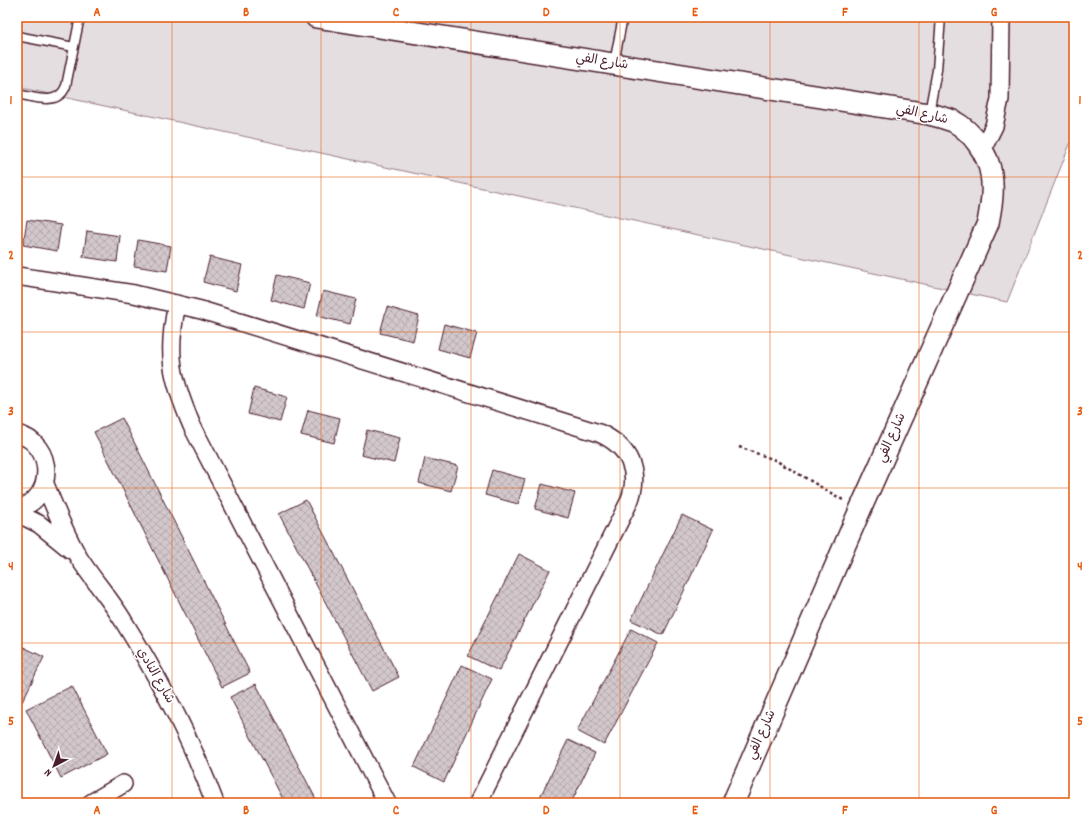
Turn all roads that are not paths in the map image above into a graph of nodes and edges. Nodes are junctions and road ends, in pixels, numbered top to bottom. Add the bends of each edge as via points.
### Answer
1 (80, 17) edge
2 (316, 17) edge
3 (623, 17) edge
4 (941, 17) edge
5 (1001, 17) edge
6 (17, 36) edge
7 (74, 47) junction
8 (614, 64) junction
9 (17, 94) edge
10 (929, 114) junction
11 (982, 150) junction
12 (17, 276) edge
13 (177, 304) junction
14 (17, 434) edge
15 (45, 484) junction
16 (17, 509) edge
17 (17, 513) edge
18 (79, 558) junction
19 (123, 784) dead end
20 (92, 803) edge
21 (215, 803) edge
22 (388, 803) edge
23 (478, 803) edge
24 (733, 803) edge

1 - 7 lane
2 - 8 street, شارع الفي
3 - 8 lane
4 - 10 lane via 937,70
5 - 11 street via 1000,100 994,126
6 - 7 lane
7 - 9 lane via 62,94 51,99
8 - 10 street, شارع الفي
10 - 11 street, شارع الفي via 953,122 969,134
11 - 24 street, شارع الفي via 991,174 992,199 988,223
12 - 13 street via 134,294
13 - 22 street via 170,348 172,367 183,405
13 - 23 street via 599,433 609,437 626,454 632,466 634,491
14 - 15 street via 33,441 41,450 47,472
15 - 16 street via 32,502
15 - 18 street, شارع النادي
17 - 18 street, شارع النادي via 52,533
18 - 21 street, شارع النادي via 123,621 166,692 200,763
19 - 20 street

